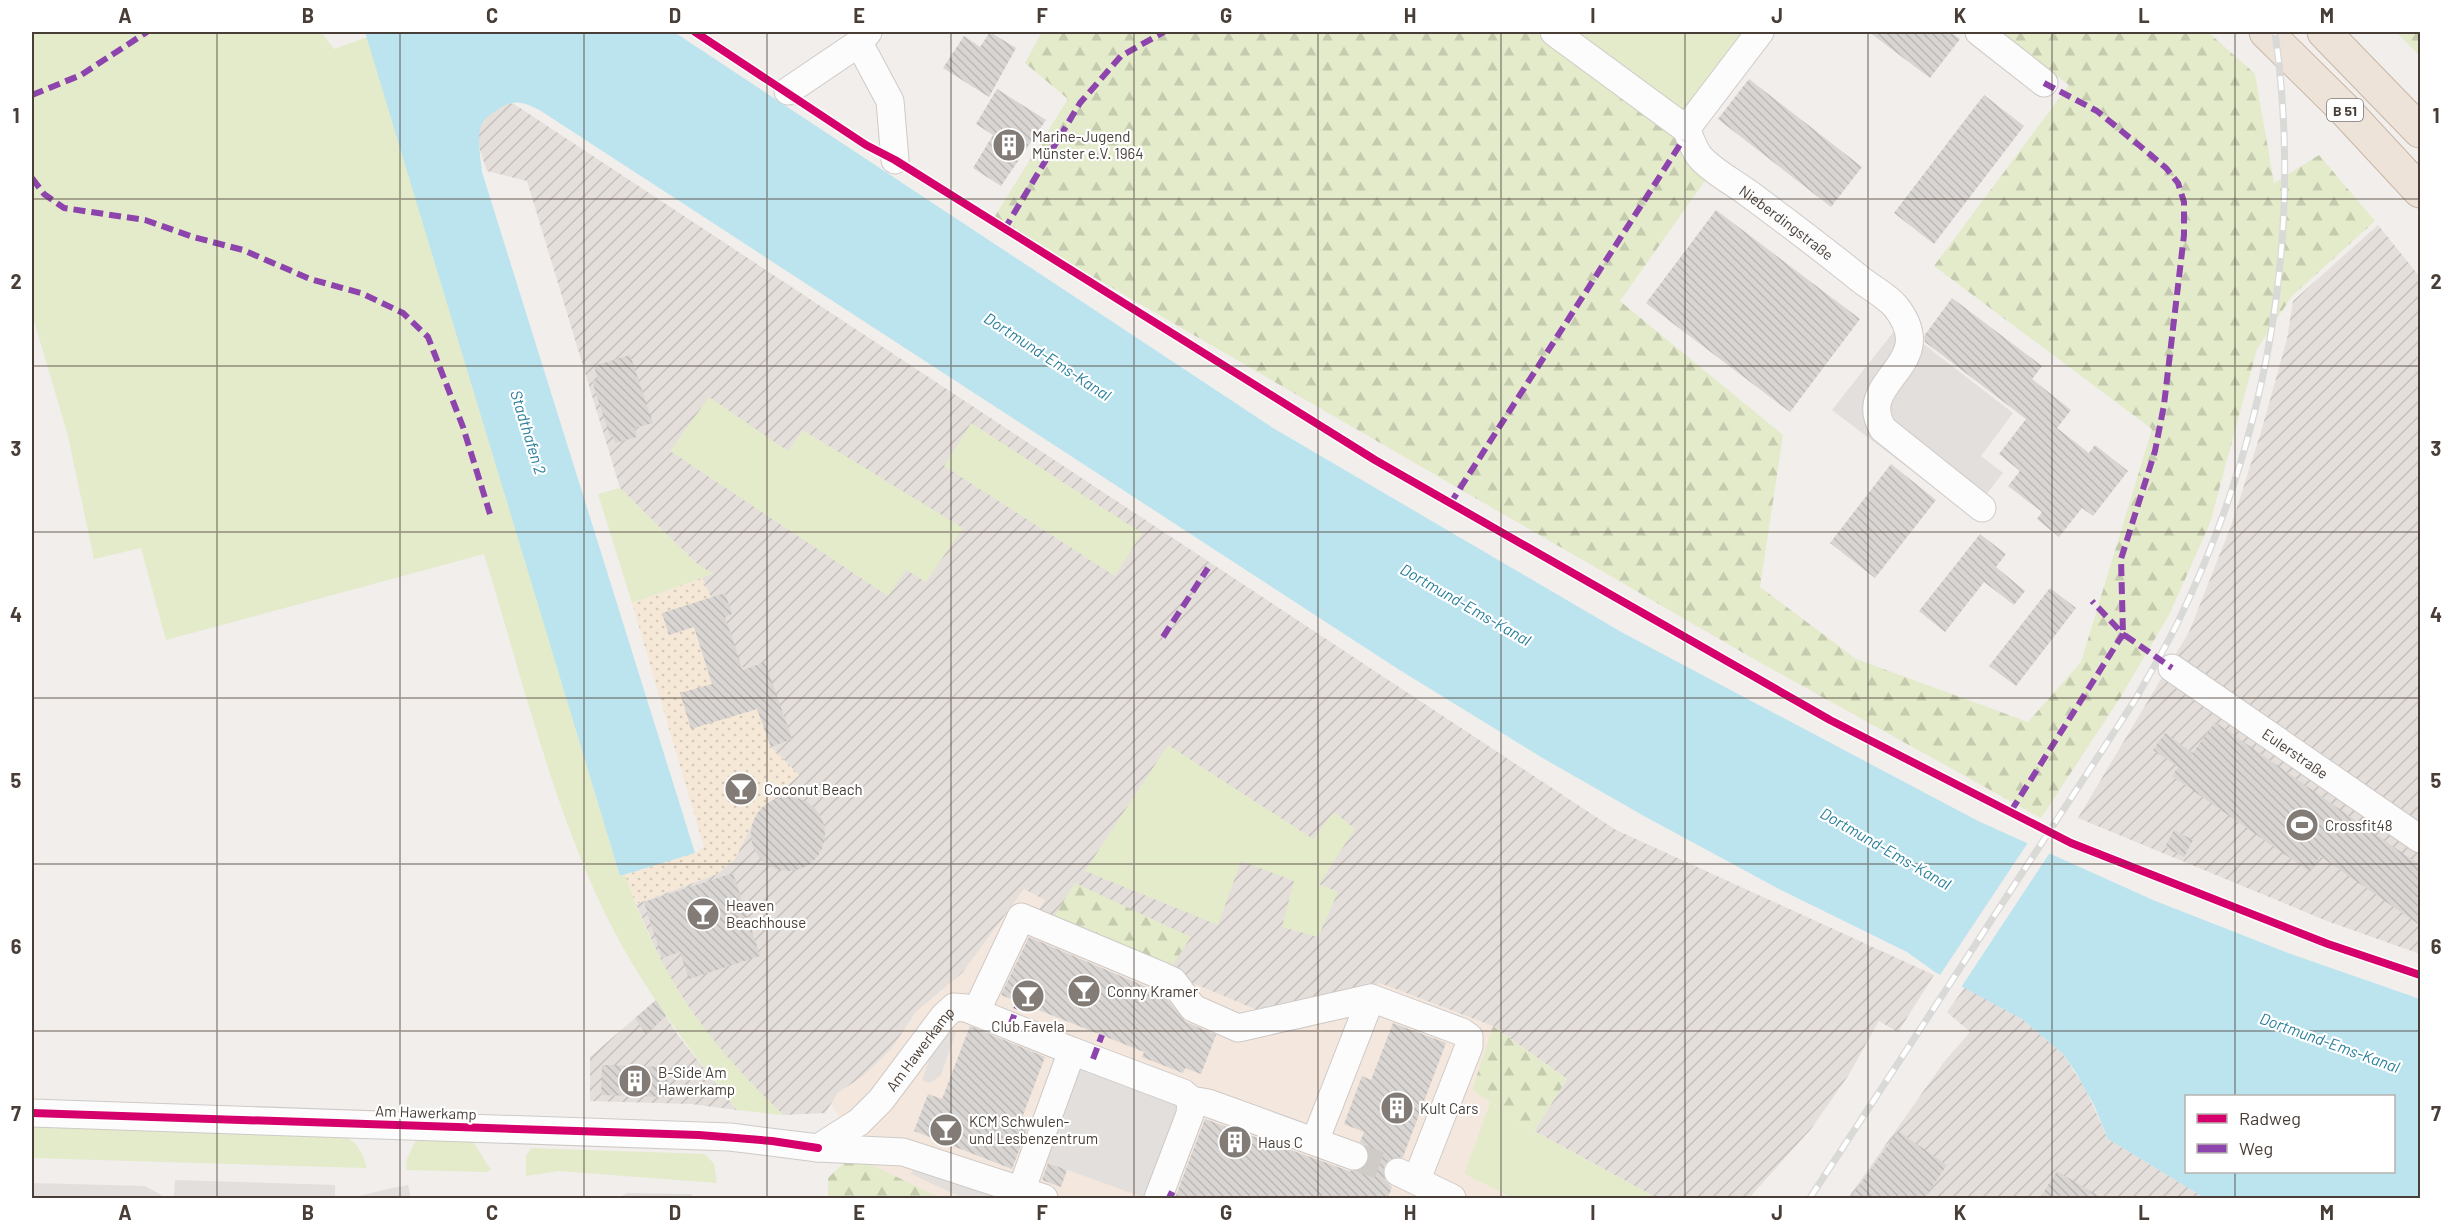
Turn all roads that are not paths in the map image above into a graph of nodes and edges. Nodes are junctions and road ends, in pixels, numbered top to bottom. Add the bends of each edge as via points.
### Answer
1 (1554, 32) edge
2 (1760, 32) edge
3 (1979, 32) edge
4 (2266, 32) edge
5 (2324, 32) edge
6 (863, 37) edge
7 (2044, 83) dead end
8 (788, 92) dead end
9 (1686, 129) junction
10 (2421, 131) edge
11 (895, 160) dead end
12 (2421, 191) edge
13 (1982, 508) dead end
14 (2172, 668) dead end
15 (2418, 830) edge
16 (1371, 998) junction
17 (975, 1012) junction
18 (1072, 1052) junction
19 (1191, 1100) junction
20 (32, 1113) edge
21 (1315, 1141) junction
22 (818, 1148) junction
23 (1354, 1156) tunnel mouth
24 (1033, 1195) edge
25 (1158, 1198) edge
26 (1452, 1198) edge

1 - 9 street, Nieberdingstraße
2 - 9 street
3 - 7 street
4 - 12 highway, B 51
5 - 10 highway, B 51
6 - 8 street
6 - 11 street via 890,101
9 - 13 street, Nieberdingstraße via 1699,157 1896,307 1909,333 1910,349 1883,388 1876,403 1877,419 1883,429
14 - 15 street, Eulerstraße
16 - 17 street via 1238,1028 1193,1008 1173,981 1021,917
16 - 21 street
16 - 26 street via 1469,1037 1469,1046 1407,1176
17 - 18 street, Am Hawerkamp
17 - 22 street, Am Hawerkamp via 954,1006 881,1100 859,1122
18 - 19 street, Am Hawerkamp via 1183,1093
18 - 24 street, Am Hawerkamp
19 - 21 street, Am Hawerkamp
19 - 25 street via 1190,1114
20 - 22 street, Am Hawerkamp via 699,1135
21 - 23 street, Am Hawerkamp
22 - 24 street, Am Hawerkamp via 903,1152

